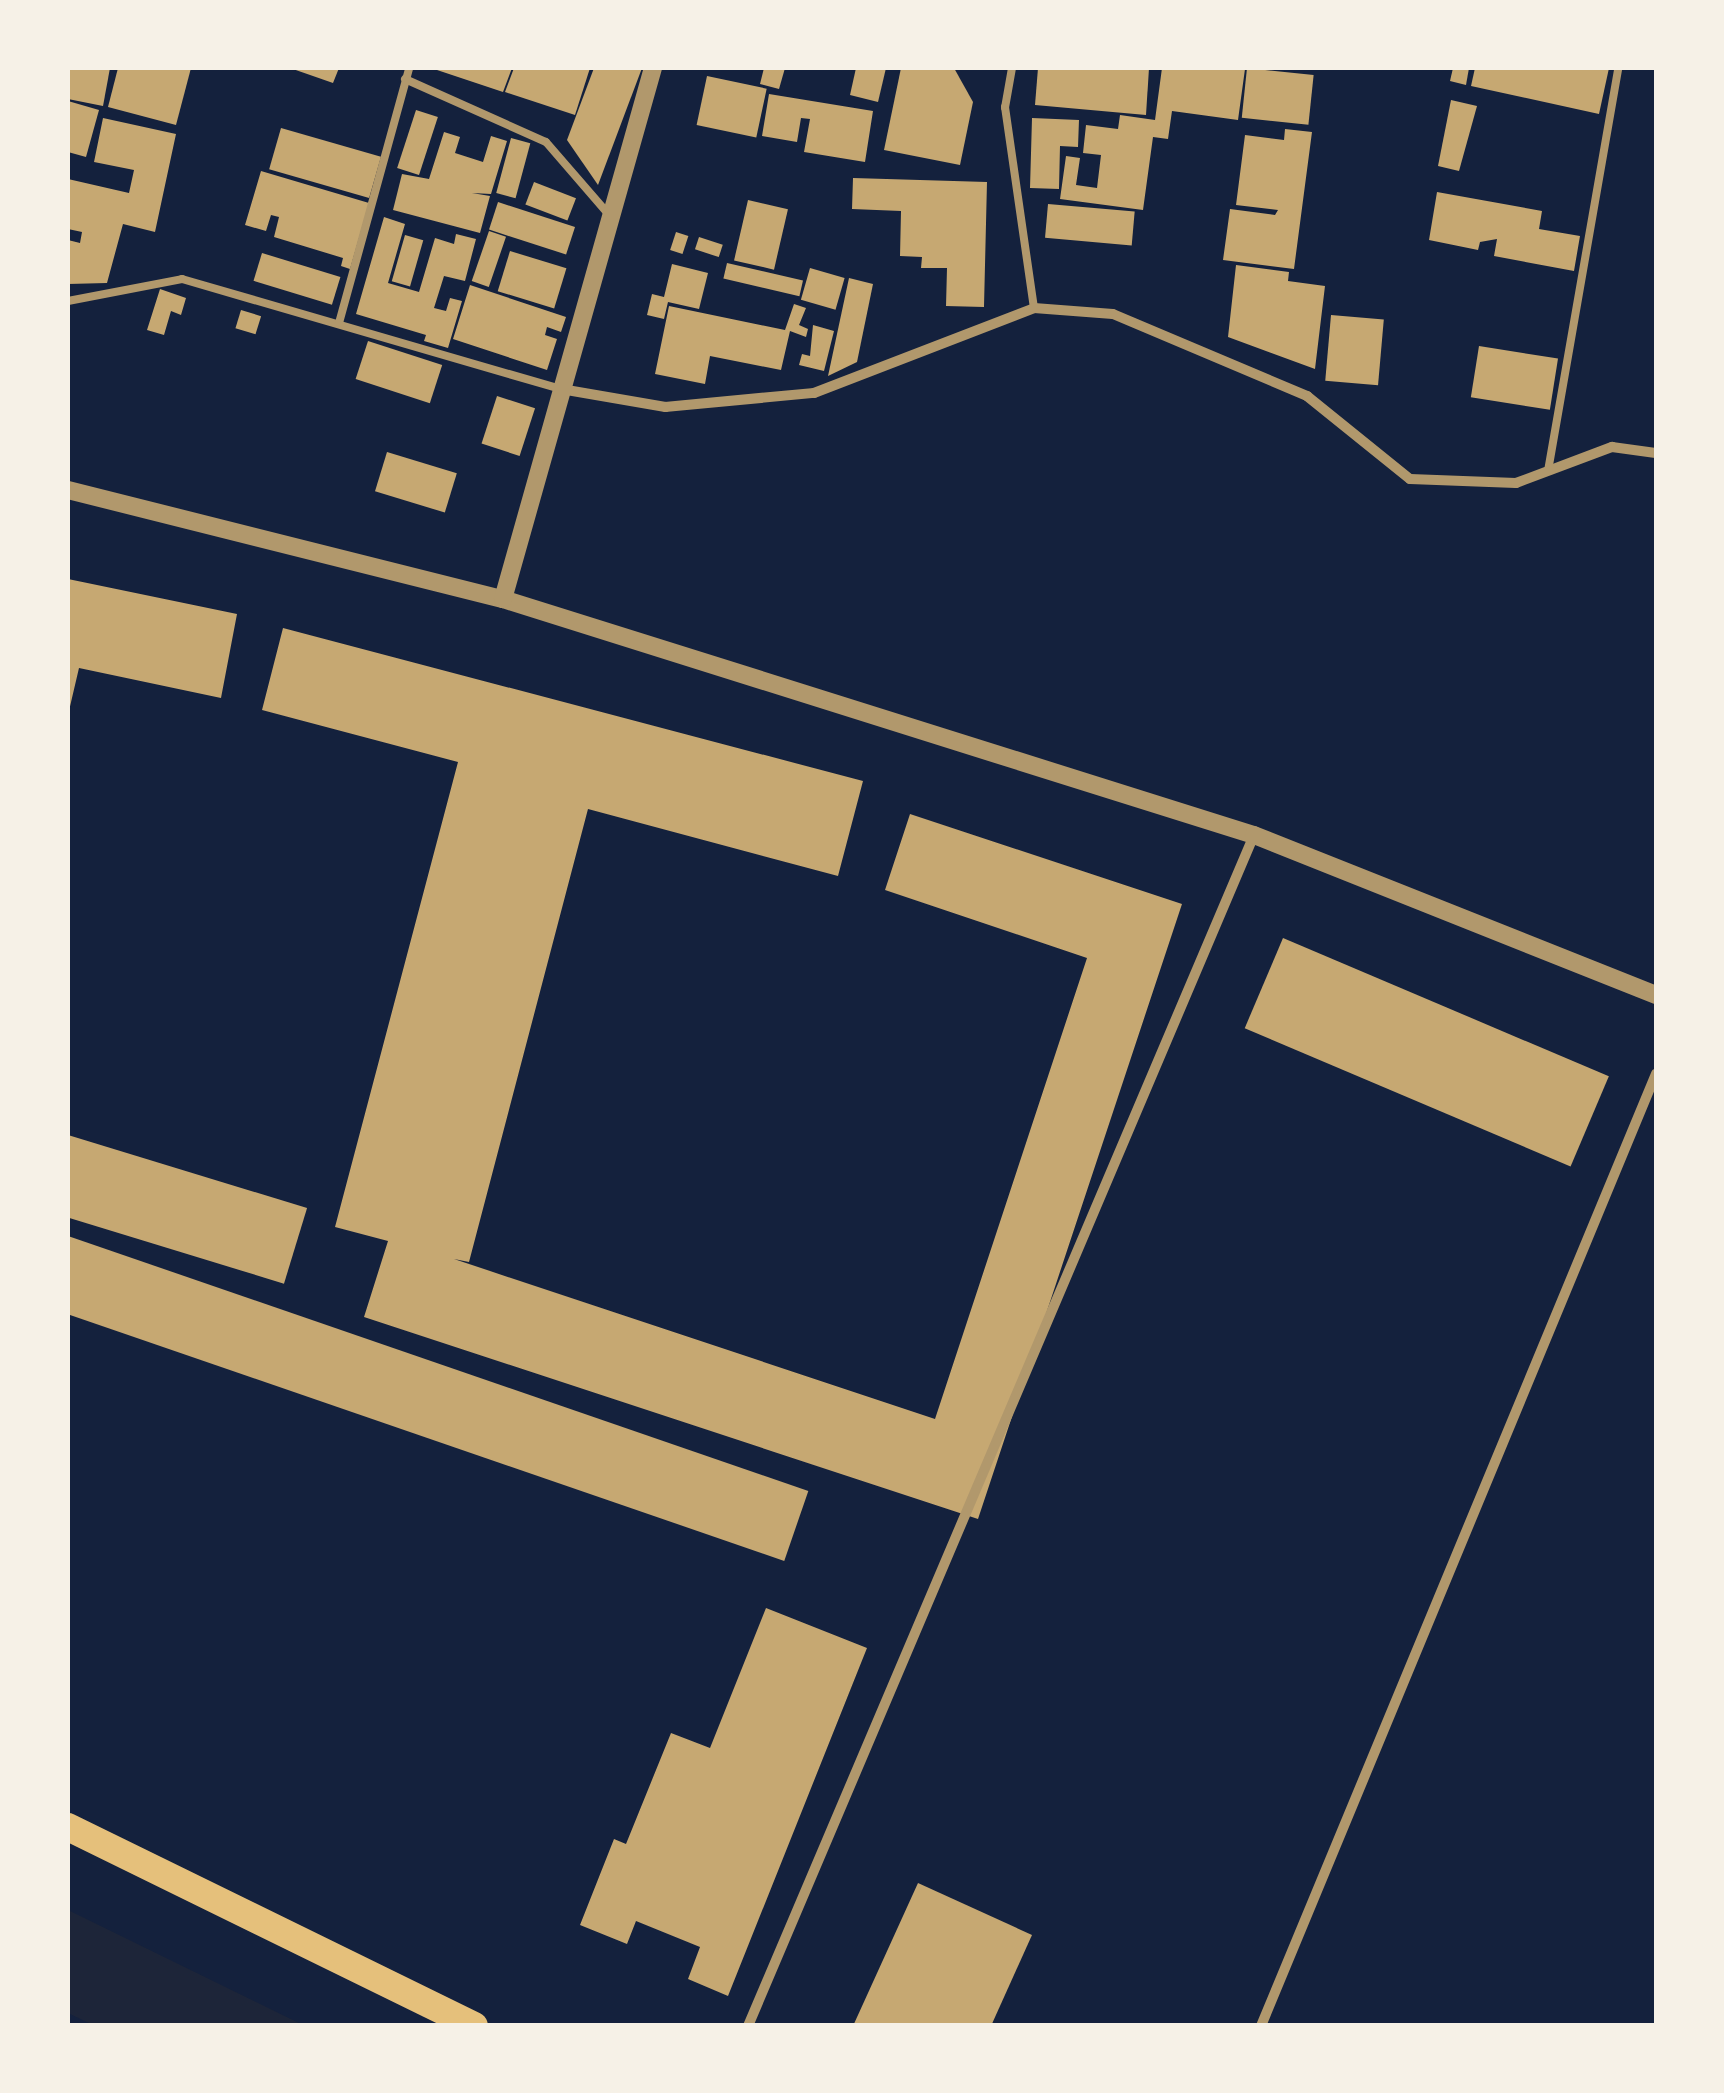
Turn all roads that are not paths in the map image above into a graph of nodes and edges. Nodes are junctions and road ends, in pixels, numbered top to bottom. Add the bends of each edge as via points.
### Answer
1 (409, 68) edge
2 (653, 68) edge
3 (1012, 68) edge
4 (1618, 68) edge
5 (405, 80) junction
6 (610, 216) junction
7 (68, 301) edge
8 (1034, 308) junction
9 (339, 323) junction
10 (561, 389) junction
11 (1656, 453) edge
12 (1548, 472) junction
13 (68, 490) edge
14 (502, 599) junction
15 (1254, 835) junction
16 (1656, 995) edge
17 (1656, 1074) edge
18 (68, 1827) edge
19 (474, 2026) edge
20 (748, 2026) edge
21 (1260, 2026) edge

1 - 5 lane
2 - 6 street
3 - 8 lane via 1005,108
4 - 12 lane
5 - 6 lane via 546,142
5 - 9 lane
6 - 10 street
7 - 9 lane via 182,279
8 - 10 street via 814,393 666,408
8 - 12 street via 1113,314 1306,396 1410,478 1516,483
9 - 10 lane
10 - 14 street
11 - 12 street via 1612,447
13 - 14 street
14 - 15 street
15 - 16 street
15 - 20 street
17 - 21 street
18 - 19 highway

